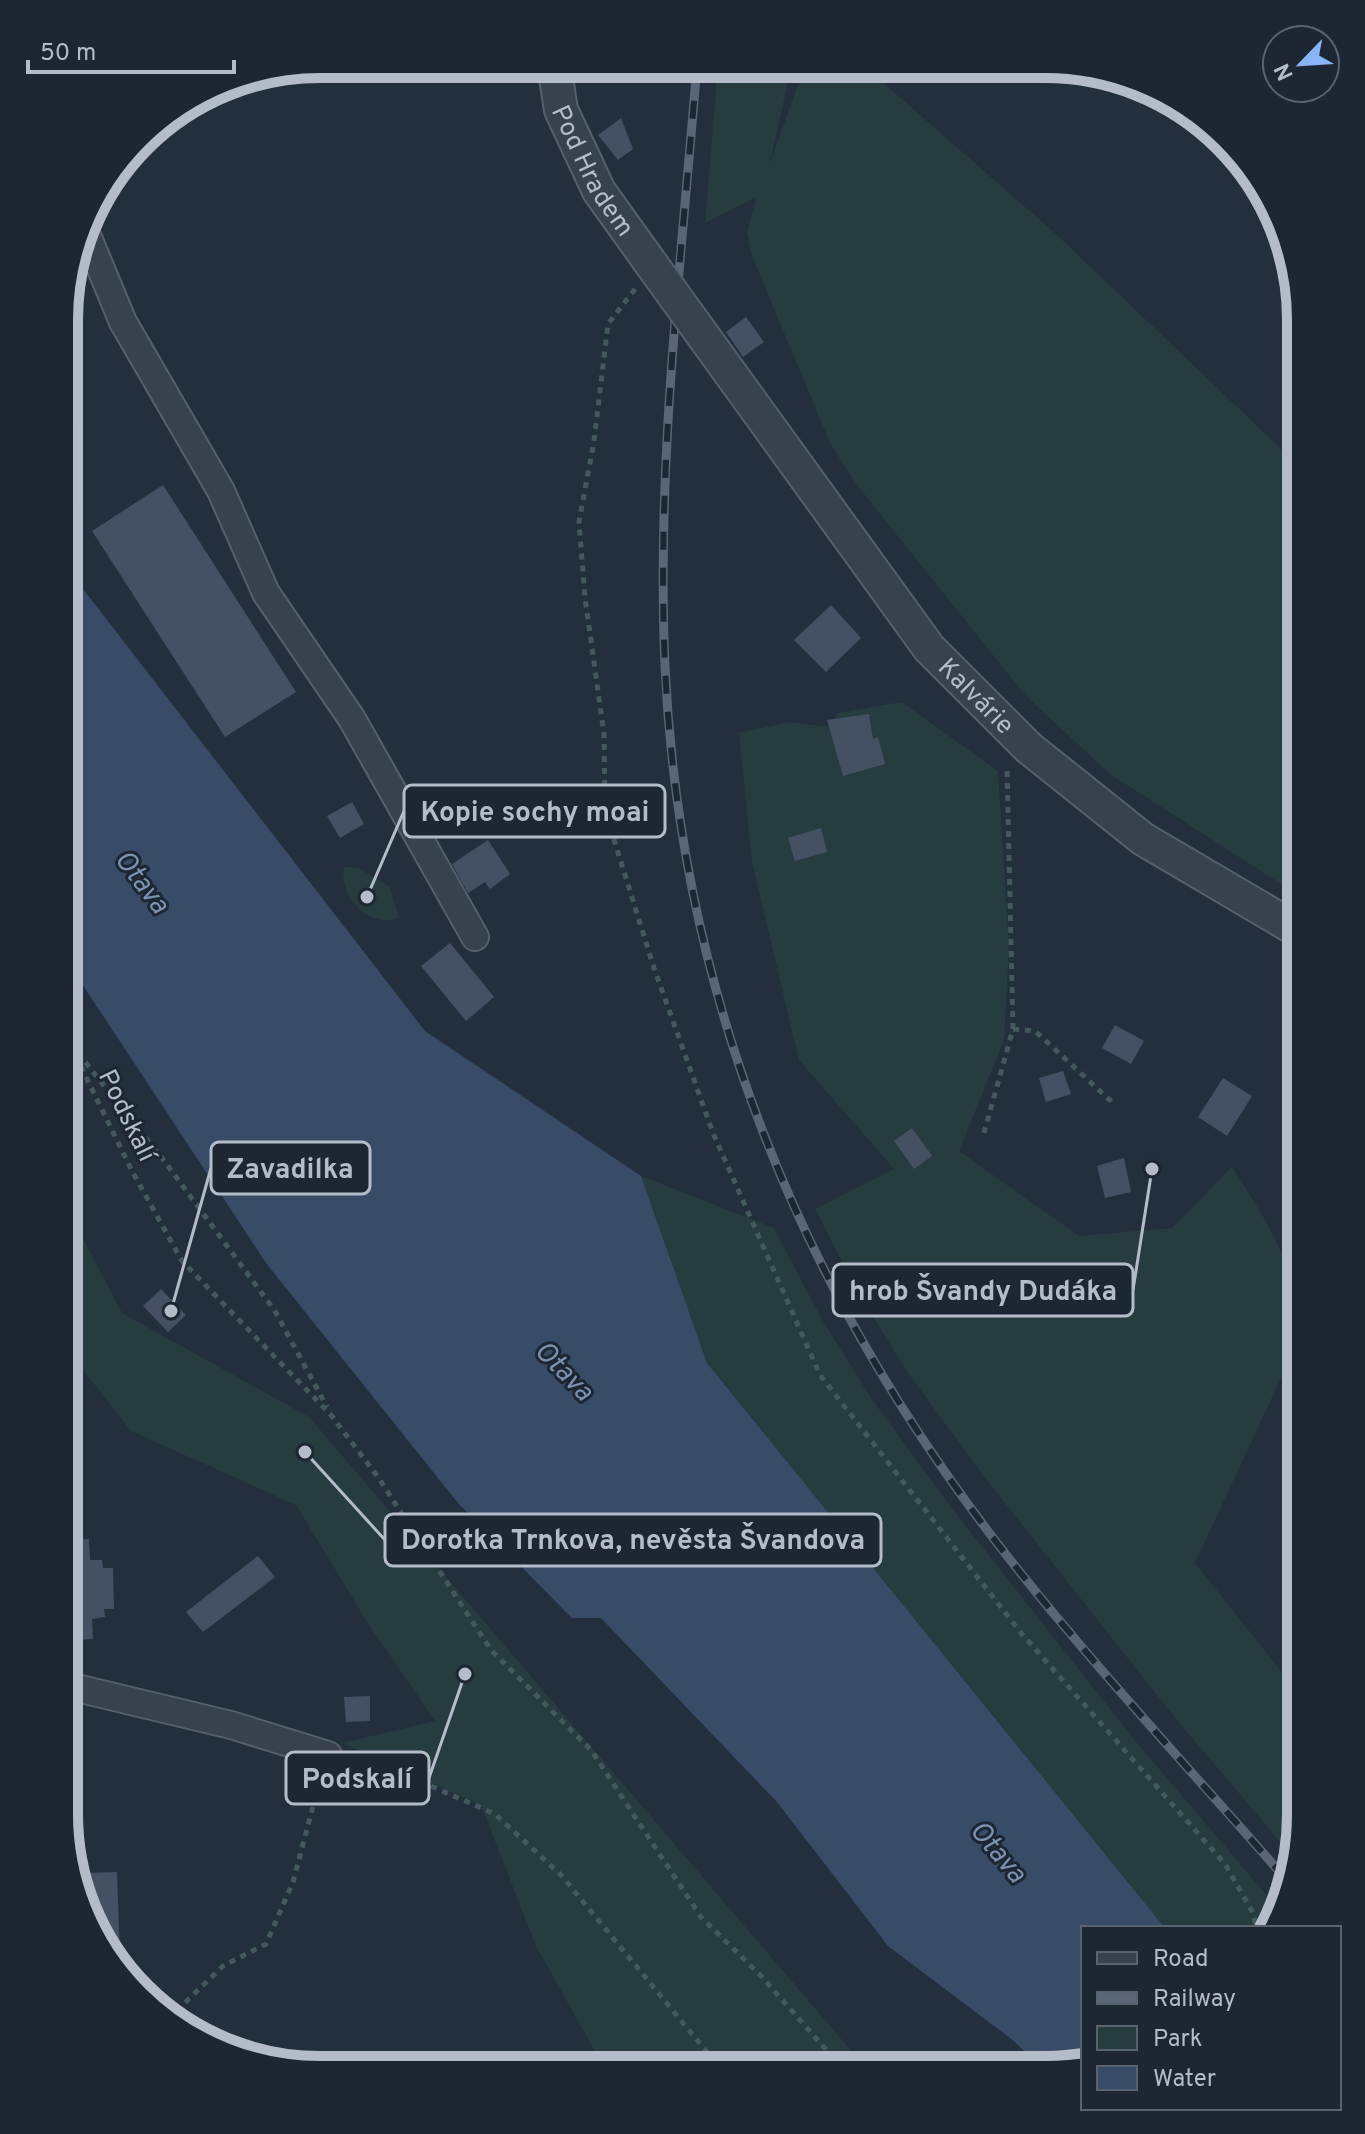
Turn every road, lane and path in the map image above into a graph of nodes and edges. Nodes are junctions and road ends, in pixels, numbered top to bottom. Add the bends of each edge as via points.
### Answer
1 (556, 78) edge
2 (90, 244) edge
3 (652, 265) junction
4 (733, 377) joint
5 (1005, 725) junction
6 (1287, 924) edge
7 (475, 937) dead end
8 (1013, 1029) junction
9 (78, 1053) edge
10 (78, 1058) edge
11 (1112, 1102) dead end
12 (984, 1133) dead end
13 (331, 1415) junction
14 (78, 1688) edge
15 (328, 1755) junction
16 (1256, 1926) edge
17 (178, 2009) edge
18 (710, 2056) edge
19 (832, 2056) edge

1 - 3 street, Pod Hradem via 561,110 599,191
2 - 7 street via 123,322 221,491 266,593 352,719
3 - 4 street, Pod Hradem, bridge
3 - 16 path via 608,324 579,522 604,734 605,811 713,1133 820,1375 1044,1659 1225,1864
4 - 5 street, Kalvárie via 929,648
5 - 6 street, Kalvárie via 1143,839
5 - 8 path
8 - 11 path via 1035,1031
8 - 12 path
9 - 13 path via 275,1311
10 - 13 path, Podskalí via 182,1261
13 - 19 path, Podskalí via 491,1650 591,1750 701,1917
14 - 15 street via 231,1725
15 - 17 path via 293,1882 266,1944 223,1966
15 - 18 path via 385,1766 495,1814 561,1875

